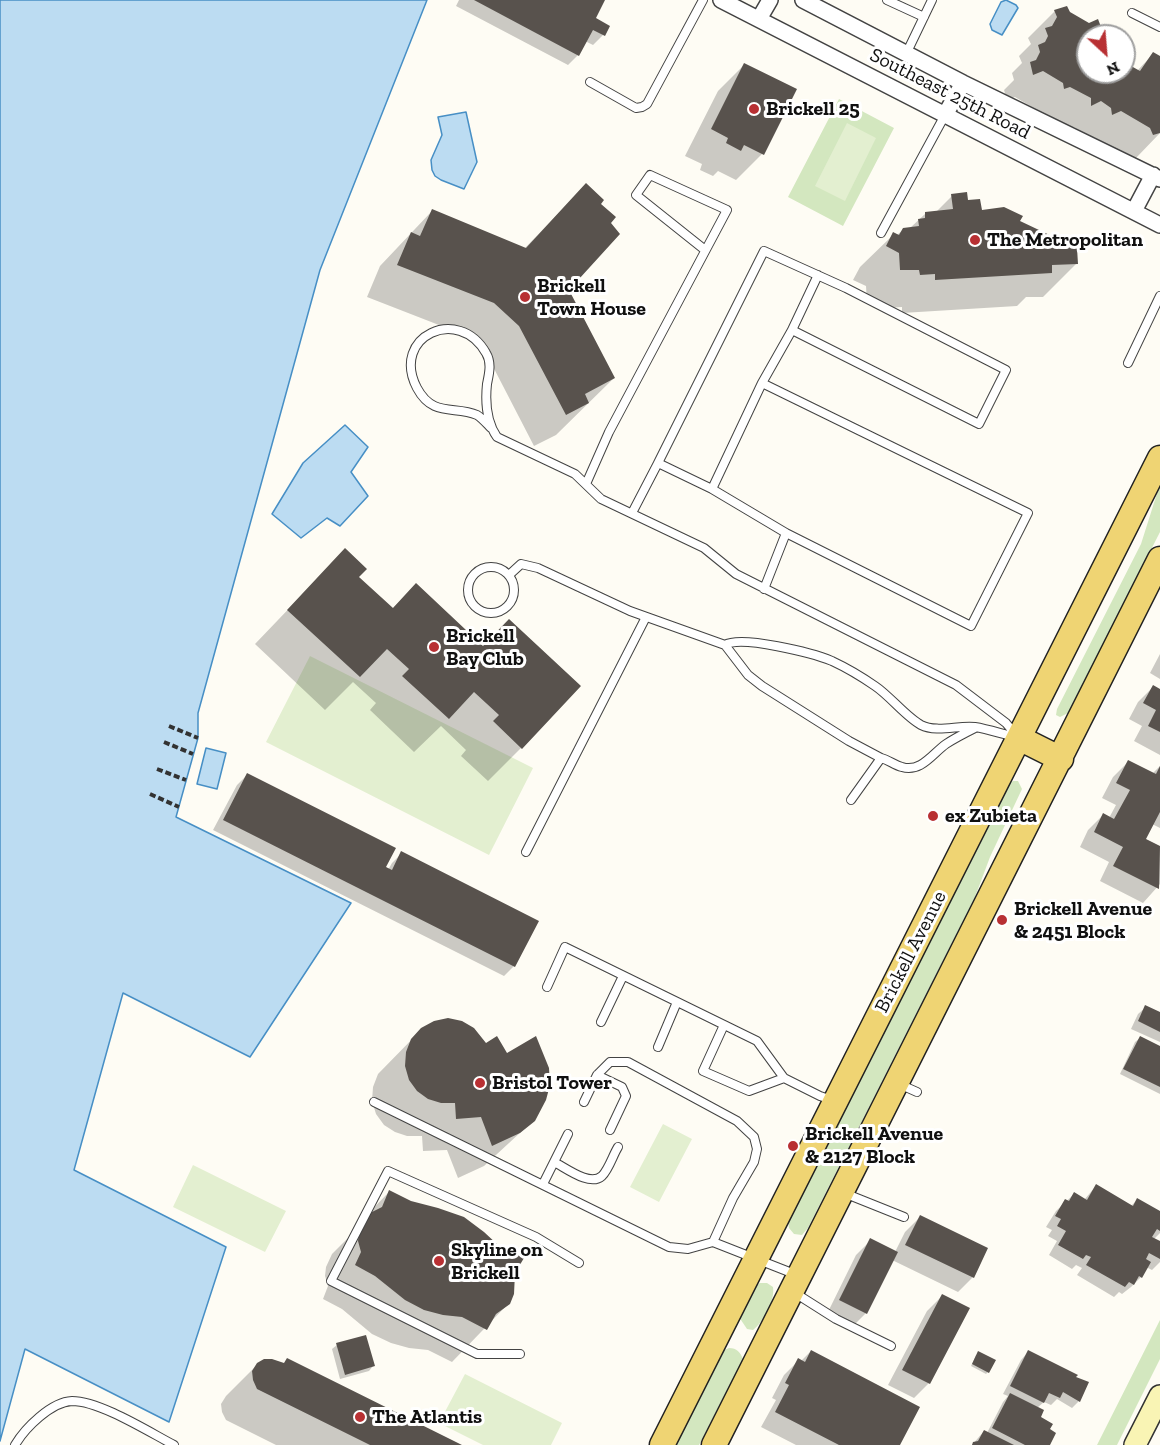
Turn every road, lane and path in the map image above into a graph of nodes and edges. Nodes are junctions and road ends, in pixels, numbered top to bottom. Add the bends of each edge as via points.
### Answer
1 (703, 0) edge
2 (721, 0) edge
3 (770, 0) edge
4 (803, 0) edge
5 (887, 0) edge
6 (932, 0) edge
7 (1132, 14) dead end
8 (924, 17) junction
9 (759, 19) junction
10 (1160, 27) edge
11 (907, 52) junction
12 (590, 82) dead end
13 (963, 83) junction
14 (945, 115) junction
15 (1156, 177) edge
16 (1134, 211) junction
17 (1160, 225) edge
18 (881, 232) dead end
19 (705, 250) junction
20 (818, 275) junction
21 (1160, 296) edge
22 (792, 330) junction
23 (1128, 363) dead end
24 (762, 383) junction
25 (491, 428) junction
26 (1160, 458) edge
27 (658, 463) junction
28 (586, 484) junction
29 (712, 489) junction
30 (632, 513) junction
31 (786, 533) junction
32 (1160, 559) edge
33 (509, 575) junction
34 (764, 589) junction
35 (646, 617) junction
36 (725, 645) junction
37 (169, 726) dead end
38 (976, 727) junction
39 (198, 738) dead end
40 (1019, 738) junction
41 (164, 742) dead end
42 (193, 754) dead end
43 (880, 758) junction
44 (1061, 759) junction
45 (157, 769) dead end
46 (186, 780) dead end
47 (150, 794) dead end
48 (851, 800) dead end
49 (179, 807) dead end
50 (526, 852) dead end
51 (623, 976) junction
52 (547, 987) dead end
53 (677, 1002) junction
54 (601, 1022) dead end
55 (724, 1025) junction
56 (658, 1047) dead end
57 (597, 1075) junction
58 (784, 1078) junction
59 (836, 1101) junction
60 (374, 1102) dead end
61 (584, 1102) dead end
62 (610, 1130) dead end
63 (568, 1134) dead end
64 (618, 1147) dead end
65 (554, 1162) junction
66 (543, 1184) junction
67 (841, 1192) junction
68 (904, 1217) dead end
69 (713, 1242) junction
70 (757, 1258) junction
71 (579, 1263) dead end
72 (795, 1283) junction
73 (891, 1346) dead end
74 (520, 1354) dead end
75 (1160, 1396) edge
76 (15, 1445) edge
77 (174, 1445) edge
78 (662, 1445) edge
79 (714, 1445) edge
80 (1136, 1445) edge

1 - 12 lane via 647,104 636,108
2 - 9 street, Southeast 25th Road
3 - 9 street
4 - 11 street, Southeast 25th Road
5 - 8 lane
6 - 8 lane
7 - 10 lane
8 - 11 lane
9 - 14 street, Southeast 25th Road
11 - 13 street, Southeast 25th Road
13 - 14 street
13 - 15 street, Southeast 25th Road
14 - 16 street, Southeast 25th Road
14 - 18 lane
15 - 16 street
16 - 17 street, Southeast 25th Road
19 - 19 lane via 636,195 650,175 727,210
19 - 28 lane via 609,432
20 - 22 lane
20 - 22 lane via 1006,370 979,424
20 - 27 lane via 764,250
21 - 23 lane
22 - 24 lane
24 - 29 lane
24 - 31 lane via 1028,513 971,626
25 - 25 lane via 478,416 426,402 411,371 412,352 421,340 436,331 456,328 487,353 490,368 486,410
25 - 28 lane via 497,437 575,474
26 - 40 main road, Brickell Avenue
27 - 29 lane
27 - 30 lane
28 - 30 lane via 601,499
29 - 31 lane
30 - 34 lane via 704,548 736,574
31 - 34 lane
32 - 44 main road
33 - 33 lane via 495,568 480,570 468,590 472,603 491,614 505,609 514,590
33 - 35 lane via 521,564 538,568
34 - 40 lane via 956,685 1006,723
35 - 36 lane
35 - 50 lane
36 - 38 lane via 748,642 830,660 877,688 921,725 939,729
36 - 43 lane via 748,675 762,686
37 - 39 path
38 - 40 lane
38 - 43 lane via 916,767 903,767
40 - 44 main road
40 - 59 main road, Brickell Avenue
41 - 42 path
43 - 48 lane
44 - 67 main road via 907,1088
45 - 46 path
47 - 49 path
51 - 52 lane via 565,947
51 - 53 lane
51 - 54 lane
53 - 55 lane
53 - 56 lane
55 - 58 lane via 757,1041
55 - 58 lane via 703,1071 749,1091
57 - 61 lane
57 - 62 lane via 622,1087 626,1096
57 - 69 lane via 610,1062 627,1062 737,1121 754,1137 754,1162
58 - 59 lane
59 - 70 main road, Brickell Avenue
60 - 66 lane
63 - 65 lane
64 - 65 lane via 603,1176 595,1180
65 - 66 lane
66 - 69 lane via 669,1247 688,1250
67 - 68 lane
67 - 72 main road
69 - 70 lane
70 - 72 lane
70 - 78 main road, Brickell Avenue
71 - 74 lane via 536,1237 388,1171 331,1281 477,1354
72 - 73 lane via 836,1319
72 - 79 main road
75 - 80 main road
76 - 77 lane via 23,1431 48,1410 71,1401 98,1406

